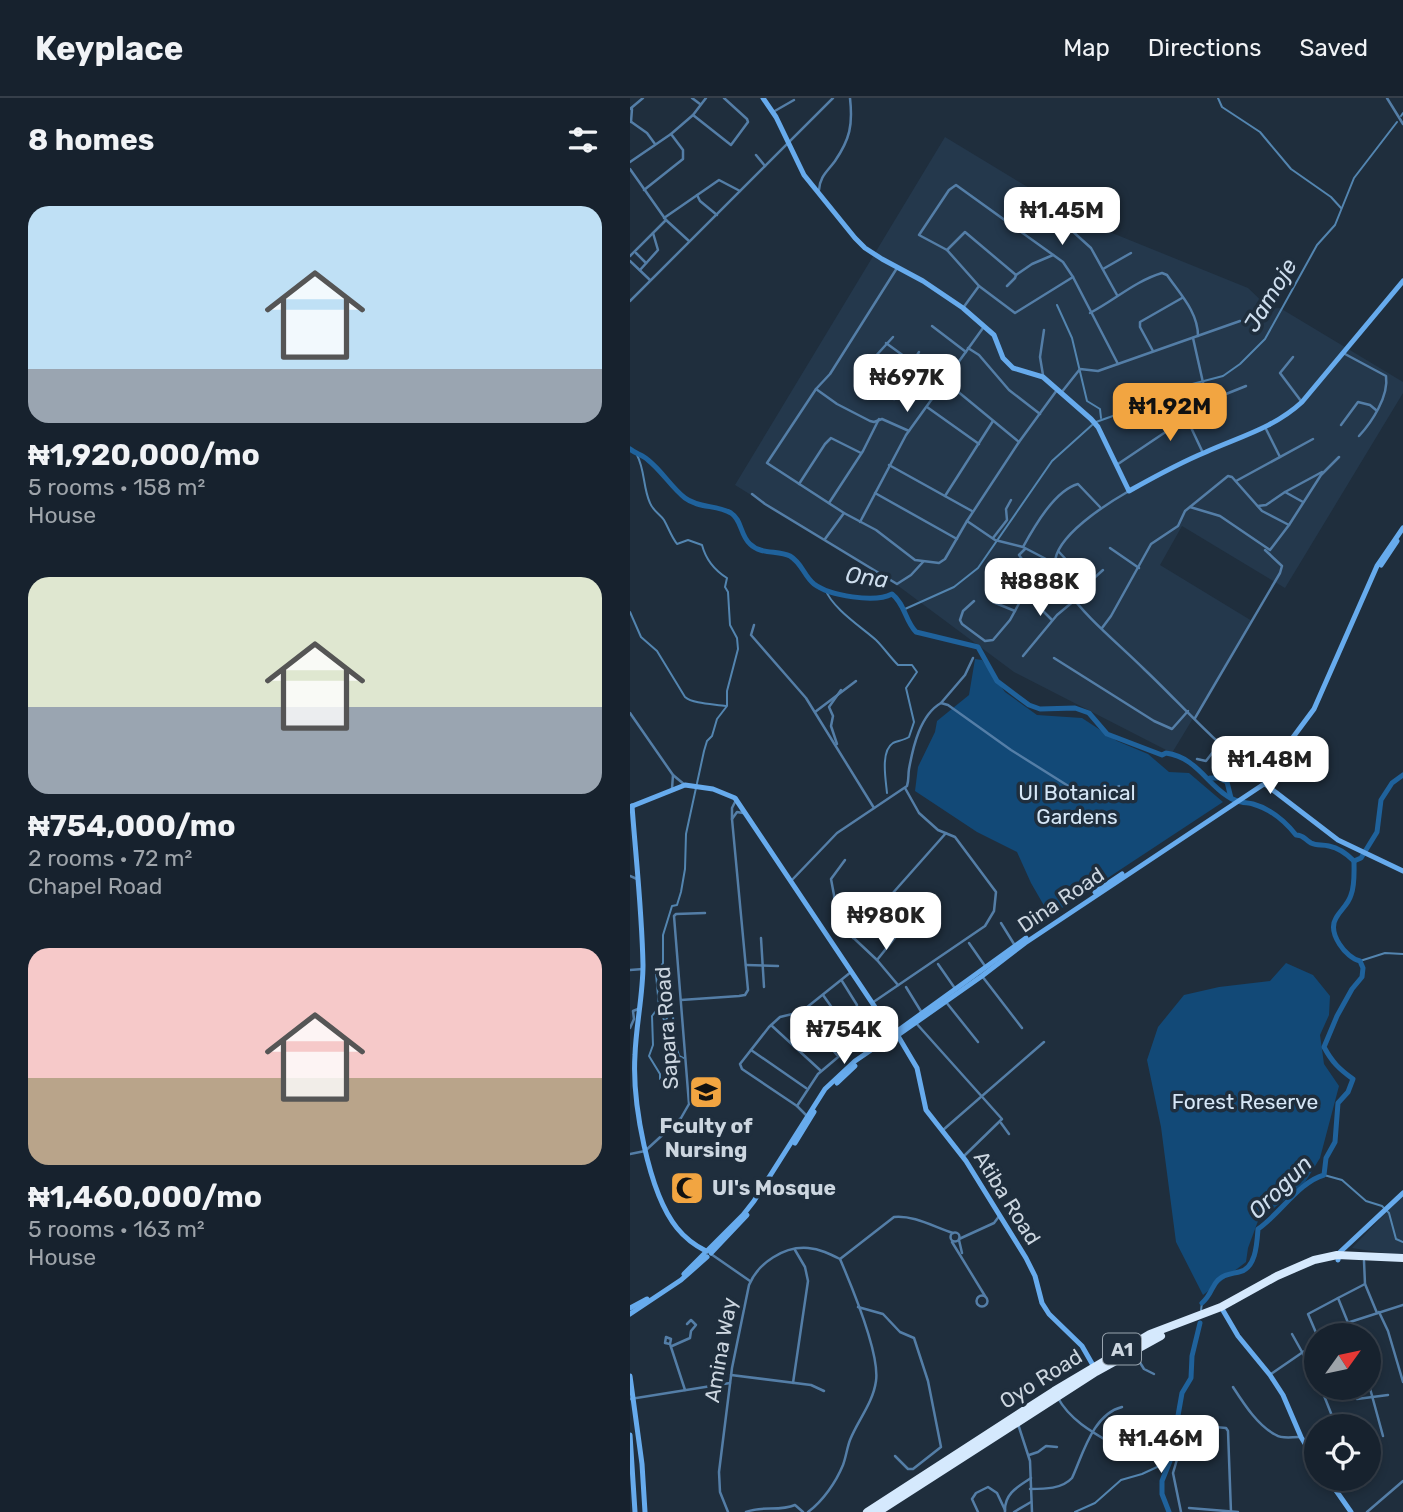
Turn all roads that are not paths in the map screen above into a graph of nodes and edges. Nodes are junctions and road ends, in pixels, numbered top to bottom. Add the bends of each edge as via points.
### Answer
1 (643, 98) edge
2 (692, 98) edge
3 (706, 98) edge
4 (724, 98) edge
5 (763, 98) edge
6 (833, 98) edge
7 (850, 98) edge
8 (1389, 99) edge
9 (793, 100) dead end
10 (700, 104) junction
11 (631, 109) edge
12 (773, 112) junction
13 (693, 115) junction
14 (631, 122) edge
15 (1403, 124) edge
16 (671, 134) junction
17 (788, 143) junction
18 (655, 144) junction
19 (756, 155) dead end
20 (630, 162) edge
21 (765, 166) junction
22 (630, 169) edge
23 (644, 190) junction
24 (740, 191) junction
25 (819, 191) junction
26 (697, 195) junction
27 (717, 215) junction
28 (665, 219) junction
29 (1070, 229) dead end
30 (653, 233) junction
31 (689, 241) junction
32 (947, 250) junction
33 (635, 252) junction
34 (1131, 253) dead end
35 (1053, 255) junction
36 (630, 258) edge
37 (646, 263) junction
38 (898, 267) junction
39 (1103, 269) junction
40 (640, 270) junction
41 (1016, 275) junction
42 (1073, 277) junction
43 (651, 281) junction
44 (1403, 281) edge
45 (979, 285) junction
46 (1007, 286) dead end
47 (1117, 295) junction
48 (1182, 298) junction
49 (630, 301) edge
50 (963, 308) junction
51 (1090, 313) junction
52 (1240, 321) dead end
53 (933, 326) dead end
54 (985, 326) junction
55 (1044, 330) dead end
56 (1198, 336) junction
57 (892, 337) dead end
58 (1193, 337) junction
59 (887, 343) junction
60 (967, 350) junction
61 (1153, 351) junction
62 (919, 352) dead end
63 (1342, 352) junction
64 (1293, 357) dead end
65 (873, 359) dead end
66 (912, 362) junction
67 (1118, 363) junction
68 (1043, 377) junction
69 (901, 381) junction
70 (945, 381) junction
71 (1246, 386) dead end
72 (816, 389) junction
73 (1059, 391) junction
74 (932, 399) junction
75 (894, 400) dead end
76 (1210, 402) junction
77 (1301, 402) junction
78 (926, 407) junction
79 (1376, 410) junction
80 (1040, 414) junction
81 (880, 419) junction
82 (1187, 419) junction
83 (993, 421) junction
84 (1341, 425) dead end
85 (1265, 427) junction
86 (909, 431) junction
87 (1359, 436) dead end
88 (1313, 439) dead end
89 (1019, 442) junction
90 (979, 444) junction
91 (861, 453) junction
92 (1203, 453) junction
93 (1280, 457) junction
94 (1339, 457) dead end
95 (889, 465) junction
96 (1116, 466) junction
97 (1324, 471) junction
98 (1236, 481) junction
99 (799, 484) junction
100 (1129, 491) junction
101 (1285, 492) junction
102 (875, 493) junction
103 (752, 494) dead end
104 (945, 496) junction
105 (1011, 500) dead end
106 (1304, 502) junction
107 (829, 503) junction
108 (1258, 506) junction
109 (1190, 507) junction
110 (1100, 508) junction
111 (973, 512) junction
112 (844, 513) junction
113 (967, 521) junction
114 (859, 522) junction
115 (1289, 525) junction
116 (1403, 531) edge
117 (993, 538) junction
118 (825, 539) junction
119 (957, 539) junction
120 (1024, 548) junction
121 (1110, 548) dead end
122 (1268, 551) junction
123 (1059, 552) junction
124 (1050, 560) junction
125 (923, 562) junction
126 (1055, 562) junction
127 (1074, 568) dead end
128 (1139, 568) junction
129 (1103, 570) dead end
130 (1008, 584) dead end
131 (1074, 598) junction
132 (974, 601) dead end
133 (993, 602) dead end
134 (1037, 605) dead end
135 (1015, 611) junction
136 (1053, 621) junction
137 (754, 625) dead end
138 (1102, 628) junction
139 (1023, 656) dead end
140 (973, 658) dead end
141 (1054, 658) dead end
142 (856, 681) dead end
143 (841, 691) junction
144 (941, 703) junction
145 (814, 712) junction
146 (1188, 712) junction
147 (630, 713) edge
148 (1195, 719) junction
149 (1219, 744) junction
150 (838, 748) junction
151 (1197, 759) dead end
152 (1251, 768) joint
153 (673, 775) junction
154 (677, 779) junction
155 (1265, 779) junction
156 (685, 785) junction
157 (1119, 786) dead end
158 (675, 788) junction
159 (905, 788) junction
160 (724, 793) junction
161 (735, 802) junction
162 (631, 806) edge
163 (874, 809) junction
164 (744, 813) junction
165 (732, 819) junction
166 (749, 819) junction
167 (946, 833) junction
168 (633, 844) edge
169 (845, 860) dead end
170 (1403, 869) edge
171 (630, 876) edge
172 (637, 879) junction
173 (791, 881) junction
174 (705, 913) dead end
175 (1000, 923) dead end
176 (898, 933) dead end
177 (761, 938) dead end
178 (853, 938) junction
179 (969, 943) dead end
180 (1016, 948) junction
181 (877, 960) junction
182 (938, 964) dead end
183 (746, 965) junction
184 (778, 966) dead end
185 (763, 967) junction
186 (986, 968) junction
187 (643, 969) junction
188 (630, 970) edge
189 (851, 972) junction
190 (982, 976) junction
191 (841, 980) junction
192 (898, 985) junction
193 (764, 987) dead end
194 (905, 987) dead end
195 (956, 989) junction
196 (823, 995) junction
197 (681, 1000) junction
198 (946, 1002) junction
199 (872, 1003) junction
200 (801, 1012) junction
201 (922, 1013) junction
202 (636, 1018) junction
203 (883, 1019) junction
204 (916, 1023) junction
205 (771, 1025) junction
206 (630, 1028) edge
207 (1022, 1028) dead end
208 (896, 1036) junction
209 (1044, 1041) dead end
210 (978, 1042) dead end
211 (751, 1050) junction
212 (838, 1056) junction
213 (821, 1071) junction
214 (807, 1089) junction
215 (983, 1095) junction
216 (797, 1106) junction
217 (808, 1117) junction
218 (1001, 1122) junction
219 (943, 1130) junction
220 (1009, 1134) dead end
221 (645, 1151) junction
222 (630, 1154) edge
223 (963, 1157) junction
224 (1403, 1192) edge
225 (1000, 1215) junction
226 (994, 1223) junction
227 (1004, 1223) junction
228 (943, 1230) junction
229 (955, 1233) junction
230 (971, 1234) junction
231 (959, 1239) junction
232 (951, 1240) junction
233 (795, 1249) junction
234 (707, 1254) junction
235 (962, 1257) junction
236 (1338, 1257) junction
237 (840, 1259) junction
238 (1403, 1260) edge
239 (1363, 1261) junction
240 (750, 1281) junction
241 (1365, 1284) junction
242 (985, 1296) dead end
243 (1338, 1298) junction
244 (1403, 1305) edge
245 (858, 1307) junction
246 (1222, 1309) junction
247 (631, 1312) edge
248 (1378, 1312) junction
249 (1350, 1322) joint
250 (1312, 1323) edge
251 (687, 1324) dead end
252 (1292, 1334) dead end
253 (1141, 1342) junction
254 (1132, 1350) junction
255 (1403, 1350) edge
256 (1303, 1352) joint
257 (1395, 1352) junction
258 (1094, 1367) junction
259 (1154, 1374) dead end
260 (731, 1375) junction
261 (1270, 1375) junction
262 (630, 1376) edge
263 (1402, 1376) edge
264 (1403, 1382) edge
265 (730, 1383) junction
266 (793, 1383) junction
267 (1233, 1387) dead end
268 (685, 1390) junction
269 (824, 1391) dead end
270 (1056, 1394) junction
271 (1388, 1395) dead end
272 (1381, 1396) edge
273 (632, 1399) edge
274 (1374, 1400) edge
275 (1122, 1407) dead end
276 (1017, 1424) junction
277 (1192, 1425) dead end
278 (1093, 1431) junction
279 (1146, 1433) dead end
280 (630, 1435) edge
281 (1383, 1436) dead end
282 (1301, 1437) junction
283 (1183, 1439) dead end
284 (1304, 1442) edge
285 (1057, 1447) dead end
286 (1029, 1455) junction
287 (895, 1456) dead end
288 (642, 1464) junction
289 (631, 1465) edge
290 (1031, 1478) junction
291 (1403, 1481) edge
292 (1030, 1489) junction
293 (1336, 1491) edge
294 (1031, 1502) junction
295 (1189, 1508) dead end
296 (1005, 1511) edge
297 (635, 1512) edge
298 (645, 1512) edge
299 (728, 1512) edge
300 (746, 1512) edge
301 (805, 1512) edge
302 (867, 1512) edge
303 (878, 1512) edge
304 (978, 1512) edge
305 (1014, 1512) edge
306 (1032, 1512) edge
307 (1181, 1512) edge
308 (1231, 1512) edge
309 (1238, 1512) edge
310 (1351, 1512) edge
311 (1367, 1512) edge

1 - 11 street
2 - 10 street
3 - 10 street
4 - 13 street via 748,122 731,145
5 - 12 street
6 - 17 street
7 - 25 street via 849,137 820,180
8 - 15 street
9 - 12 street
10 - 13 street
11 - 14 street
12 - 17 street
13 - 16 street
14 - 18 street
16 - 18 street
16 - 23 street via 683,150 683,159
17 - 21 street
17 - 25 street via 804,175
18 - 20 street
19 - 21 street
21 - 24 street
22 - 23 street
23 - 28 street
24 - 26 street via 719,180
24 - 27 street
25 - 38 street via 865,248
26 - 27 street
26 - 28 street
27 - 31 street
28 - 30 street
28 - 31 street
29 - 39 street via 1091,248
30 - 33 street
30 - 37 street via 658,250
31 - 43 street
32 - 35 street via 920,238 919,233 956,185
32 - 41 street via 965,232
32 - 45 street
33 - 36 street
33 - 37 street
34 - 39 street
35 - 41 street
35 - 42 street
36 - 40 street
37 - 40 street
38 - 50 street
38 - 72 street
39 - 47 street
40 - 43 street
41 - 46 street
42 - 45 street via 1015,313
42 - 51 street
43 - 49 street
44 - 63 street
45 - 50 street
47 - 48 street via 1162,272
47 - 51 street
48 - 56 street via 1196,318
48 - 61 street via 1140,322
50 - 54 street
51 - 67 street
52 - 56 street
53 - 60 street
54 - 60 street
54 - 68 street via 1013,368
55 - 68 street
56 - 58 street
57 - 59 street
58 - 61 street
58 - 76 street
59 - 65 street
59 - 66 street
60 - 70 street
60 - 80 street via 979,355 1009,390
61 - 67 street
62 - 66 street
63 - 77 street
63 - 79 street via 1386,376 1388,386
64 - 77 street via 1280,373
66 - 69 street
67 - 73 street via 1098,371 1080,369
68 - 73 street
69 - 74 street
69 - 75 street
70 - 74 street
70 - 83 street
71 - 76 street
72 - 81 street via 870,421
72 - 99 street via 767,462
73 - 80 street
73 - 96 street via 1092,420
74 - 78 street
76 - 82 street
77 - 85 street
78 - 86 street
78 - 90 street
79 - 84 street via 1359,402
79 - 87 street
80 - 89 street
81 - 86 street
81 - 91 street
82 - 92 street
82 - 96 street
83 - 89 street
83 - 90 street
85 - 92 street
85 - 93 street
86 - 95 street
88 - 93 street
89 - 111 street
90 - 104 street
91 - 99 street via 831,438
91 - 107 street
92 - 100 street
93 - 98 street
94 - 97 street
95 - 102 street
95 - 104 street
96 - 100 street
97 - 101 street
97 - 106 street
98 - 108 street
98 - 109 street via 1228,476
99 - 107 street
100 - 110 street
101 - 106 street
101 - 108 street
102 - 114 street
102 - 119 street
103 - 118 street
104 - 111 street
105 - 117 street via 1007,520
106 - 115 street
107 - 112 street
108 - 115 street
109 - 122 street via 1220,516
109 - 128 street via 1180,524 1151,544
110 - 120 street via 1078,484 1069,487 1037,521
110 - 123 street
111 - 113 street
112 - 114 street
112 - 118 street
113 - 117 street
113 - 119 street
114 - 125 street
115 - 122 street
116 - 155 street via 1380,568 1317,710
117 - 120 street
118 - 125 street via 897,584
119 - 125 street via 942,561
120 - 124 street
120 - 130 street via 1019,555 1027,566
121 - 128 street
122 - 148 street via 1282,566 1280,573
123 - 126 street
123 - 127 street
124 - 126 street
124 - 135 street
126 - 131 street
128 - 138 street
129 - 131 street
131 - 136 street
131 - 138 street
132 - 135 street via 960,620 989,642
133 - 135 street
134 - 136 street
136 - 139 street
137 - 145 street via 752,637
138 - 146 street
140 - 144 street
141 - 146 street via 1172,729
142 - 143 street
143 - 145 street
143 - 150 street via 830,707
144 - 157 street via 1089,799
144 - 159 street via 930,710 921,728
145 - 150 street
146 - 148 street
147 - 153 street
148 - 149 street
149 - 151 street via 1206,761
149 - 152 street
150 - 163 street
152 - 155 street
153 - 154 street
153 - 158 street
154 - 156 street
154 - 158 street
155 - 170 street via 1338,840
155 - 180 street, Dina Road
156 - 158 street
156 - 160 street
158 - 162 street
159 - 163 street
159 - 167 street via 919,813
160 - 161 street
160 - 166 street via 734,798
161 - 164 street
161 - 165 street
162 - 168 street
163 - 173 street via 837,833
164 - 165 street
164 - 166 street
165 - 183 street
166 - 173 street
167 - 178 street
167 - 192 street via 955,837 996,892 994,911 985,926
168 - 172 street
169 - 178 street via 831,879 835,916
171 - 172 street
172 - 187 street
173 - 189 street
174 - 197 street, Sapara Road via 675,915
175 - 180 street
176 - 181 street
177 - 185 street
178 - 181 street
179 - 186 street
180 - 186 street, Dina Road
180 - 190 street, Dina Road
181 - 192 street
182 - 195 street
183 - 185 street
183 - 197 street via 745,995
184 - 185 street
185 - 193 street
186 - 195 street, Dina Road
187 - 188 street
187 - 202 street
189 - 191 street
189 - 199 street
190 - 198 street, Dina Road
190 - 207 street
191 - 196 street
191 - 196 street via 856,1009 840,1019
192 - 199 street
194 - 201 street
195 - 201 street, Dina Road
196 - 200 street
197 - 221 street, Sapara Road via 687,1110
198 - 204 street, Dina Road
198 - 210 street
199 - 203 street
200 - 205 street via 780,1017
200 - 212 street
201 - 208 street, Dina Road
202 - 206 street
202 - 221 street via 635,1071
203 - 208 street
203 - 212 street
204 - 208 street, Dina Road
204 - 215 street
205 - 211 street
205 - 213 street
208 - 217 street via 842,1077
208 - 219 street, Atiba Road via 917,1068 926,1110
209 - 215 street
211 - 214 street
211 - 216 street via 740,1064 742,1069
212 - 213 street
213 - 214 street
214 - 216 street
215 - 218 street
215 - 219 street
216 - 217 street
217 - 234 street via 757,1203
218 - 220 street
218 - 223 street
219 - 223 street, Atiba Road
221 - 222 street
221 - 234 street via 669,1217
223 - 225 street, Atiba Road
224 - 236 street
225 - 226 street
225 - 227 street, Atiba Road
226 - 227 street
226 - 230 street
227 - 258 street, Atiba Road via 1031,1267 1042,1303 1082,1346
228 - 229 street
228 - 232 street
228 - 237 street via 894,1217
229 - 230 street
229 - 231 street
229 - 232 street
230 - 231 street
231 - 232 street
231 - 235 street
232 - 235 street
233 - 237 street via 810,1248
233 - 240 street, Amina Way via 769,1260
233 - 266 street via 807,1282
234 - 240 street
234 - 247 street
235 - 242 street
236 - 238 highway, Oyo Road / A1
236 - 239 highway, Oyo Road / A1
236 - 246 highway, Oyo Road / A1 via 1296,1267
237 - 245 street
238 - 239 highway, Oyo Road / A1
239 - 241 street
240 - 260 street, Amina Way
241 - 243 street
241 - 248 street
243 - 249 street
243 - 250 street via 1308,1314
244 - 248 street
245 - 287 street via 883,1314 900,1332 914,1338 928,1381 941,1447 914,1469
245 - 301 street via 874,1352 876,1381 849,1442 844,1465 831,1488
246 - 253 highway, Oyo Road / A1
246 - 261 street
248 - 249 street
248 - 257 street
251 - 268 street via 691,1320 696,1325 690,1338 671,1345
252 - 256 street
253 - 254 highway, Oyo Road / A1
253 - 258 highway, Oyo Road / A1
254 - 259 street via 1144,1369
254 - 270 highway, Oyo Road / A1
255 - 257 street
256 - 261 street
257 - 263 street
258 - 270 highway, Oyo Road / A1
260 - 265 street, Amina Way
260 - 266 street
261 - 282 street
262 - 273 street
263 - 264 street
265 - 268 street
265 - 299 street, Amina Way via 719,1472
266 - 269 street
267 - 282 street via 1273,1434
268 - 273 street
270 - 276 highway, Oyo Road / A1
270 - 278 street via 1074,1420
270 - 302 highway, Oyo Road / A1
271 - 272 street
273 - 288 street
274 - 281 street
275 - 278 street via 1107,1414
276 - 286 street
276 - 303 highway, Oyo Road / A1
277 - 308 street via 1228,1431
278 - 279 street via 1128,1453
278 - 292 street via 1067,1483
280 - 289 street
282 - 284 street
283 - 307 street via 1173,1473
285 - 286 street via 1046,1446
286 - 290 street
288 - 289 street
288 - 298 street
289 - 297 street
290 - 292 street
290 - 296 street via 1009,1494
291 - 311 street
292 - 294 street
293 - 310 street
294 - 305 street
294 - 306 street
295 - 308 street
296 - 304 street via 997,1493 988,1487 972,1499
300 - 301 street via 795,1505
308 - 309 street

